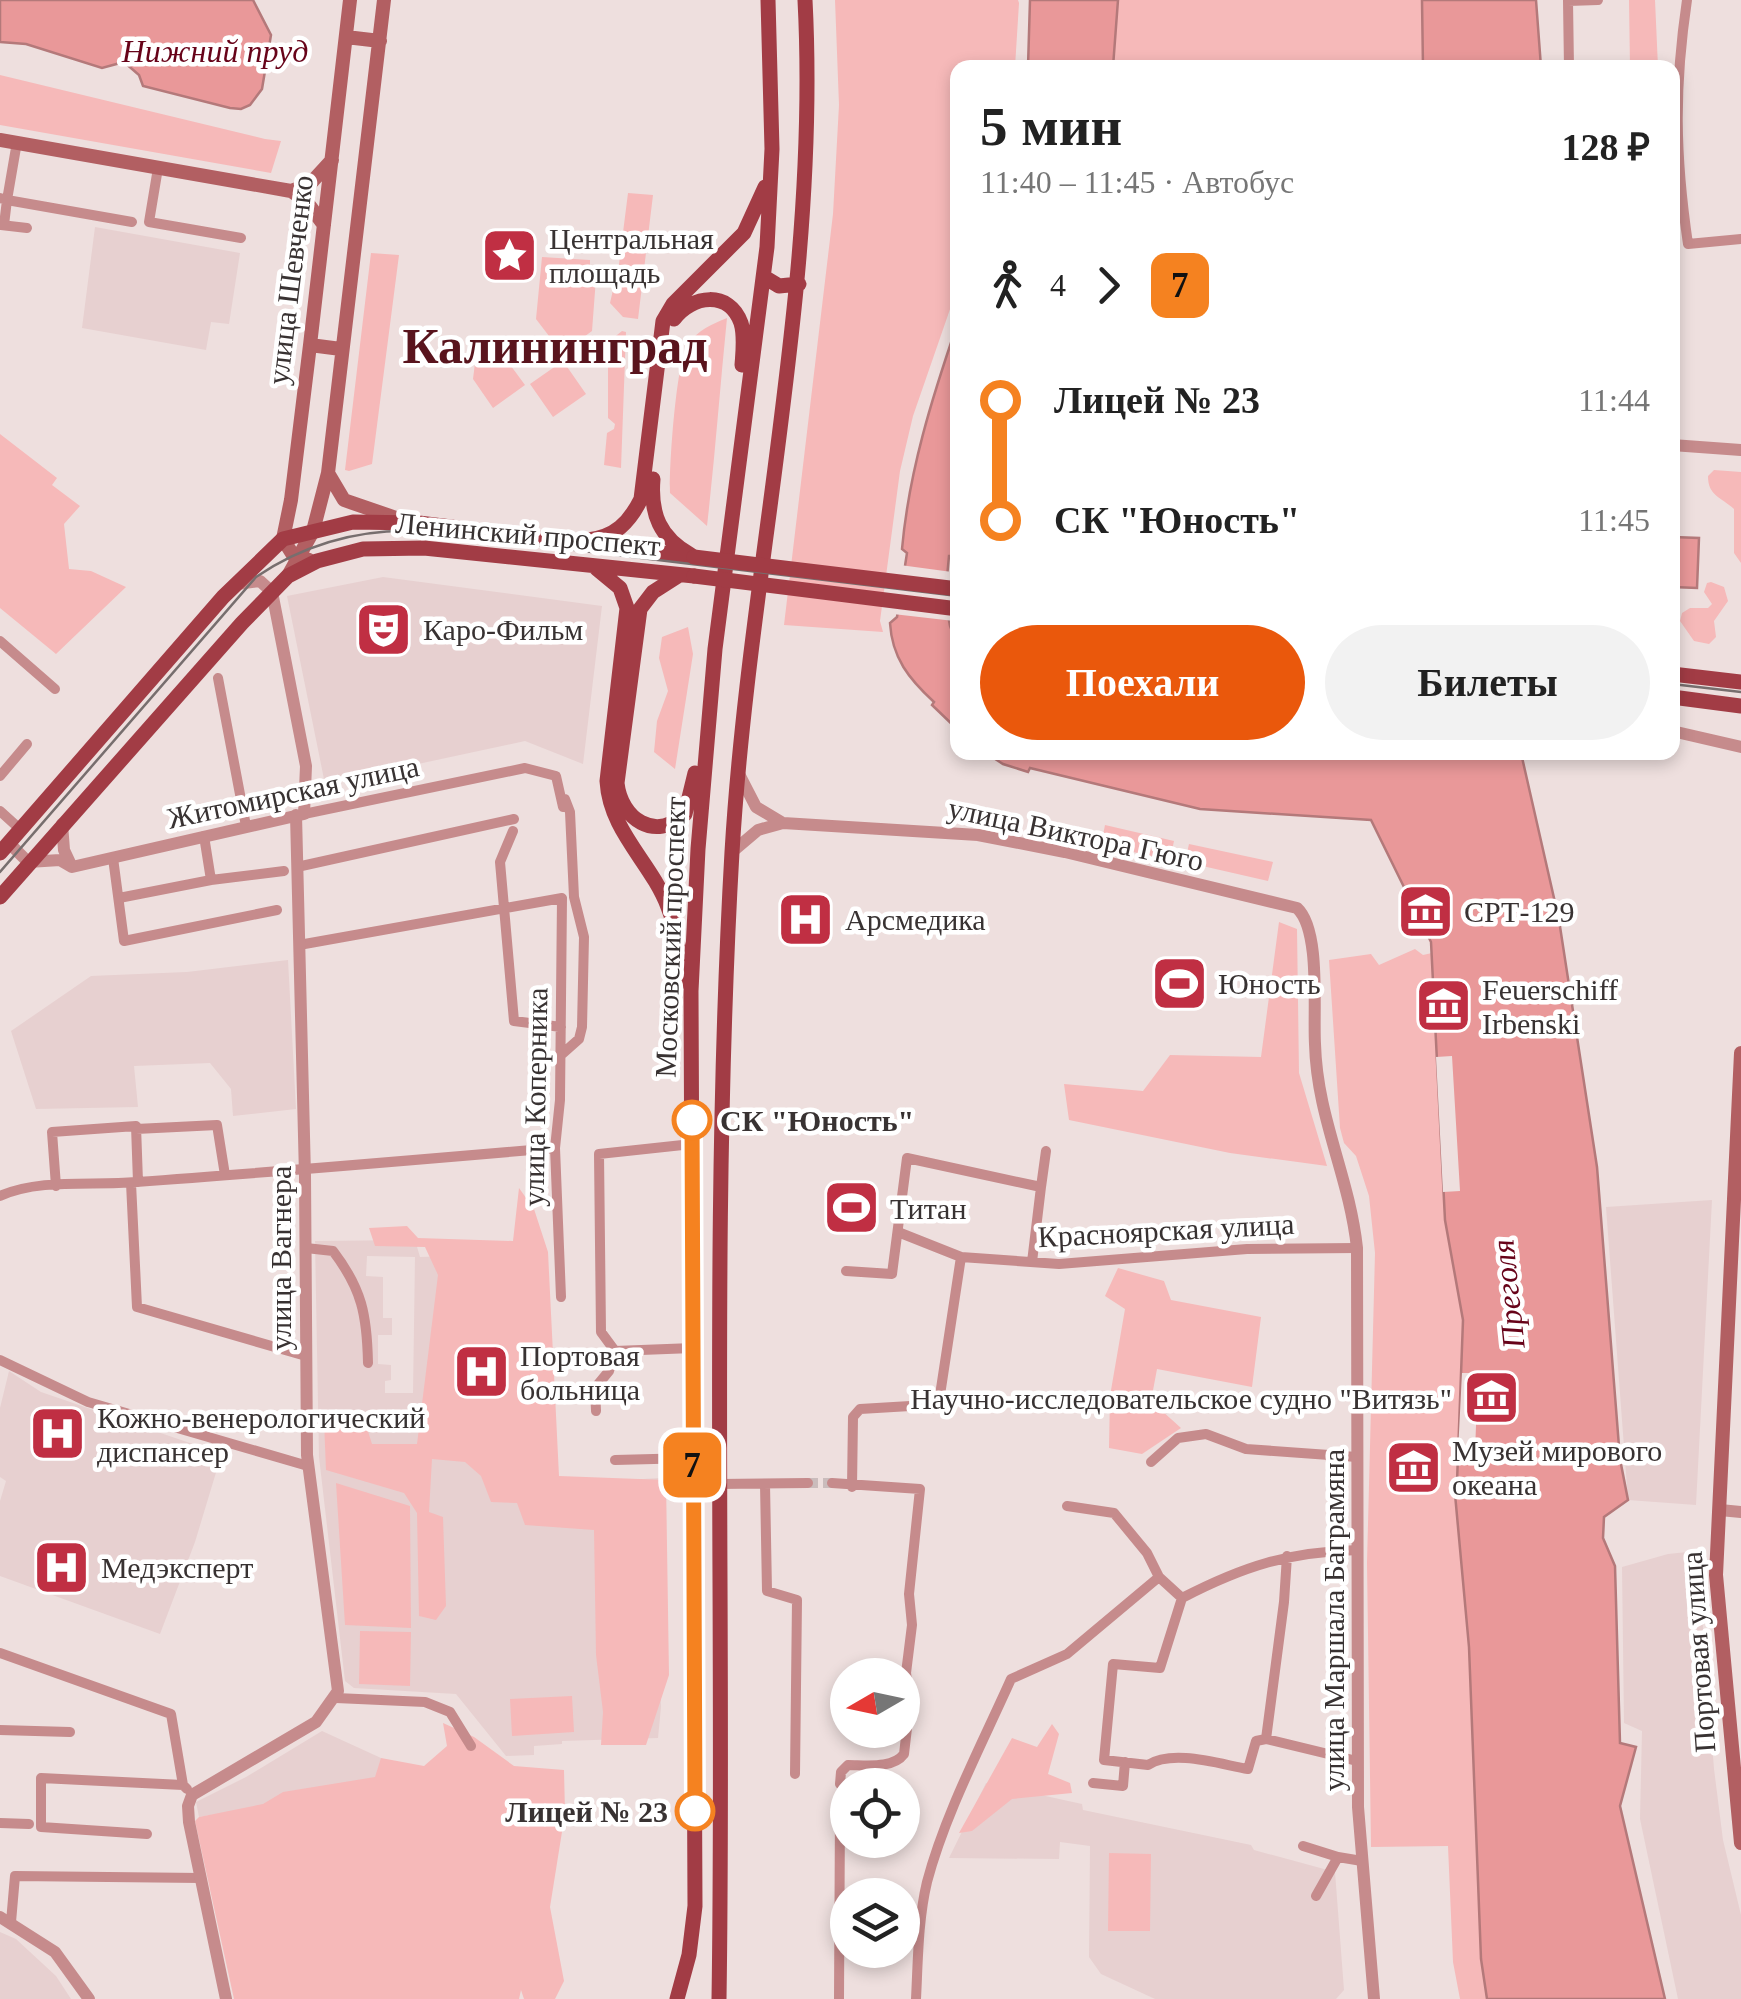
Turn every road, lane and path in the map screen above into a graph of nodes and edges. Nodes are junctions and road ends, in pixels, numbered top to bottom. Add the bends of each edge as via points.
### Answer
1 (350, 0) edge
2 (384, 0) edge
3 (768, 0) edge
4 (806, 0) edge
5 (1598, 0) edge
6 (1688, 0) edge
7 (346, 37) junction
8 (380, 40) junction
9 (1569, 60) edge
10 (1680, 65) edge
11 (0, 140) edge
12 (17, 142) junction
13 (332, 160) junction
14 (158, 168) junction
15 (771, 171) junction
16 (1680, 185) edge
17 (291, 191) junction
18 (4, 199) edge
19 (132, 222) dead end
20 (2, 225) edge
21 (324, 226) junction
22 (27, 228) dead end
23 (241, 238) dead end
24 (1741, 239) edge
25 (764, 278) junction
26 (799, 284) junction
27 (310, 345) junction
28 (342, 349) junction
29 (746, 398) junction
30 (1680, 446) edge
31 (1741, 450) edge
32 (328, 472) junction
33 (419, 523) junction
34 (313, 531) junction
35 (283, 539) junction
36 (564, 543) junction
37 (694, 558) junction
38 (309, 560) junction
39 (593, 567) junction
40 (687, 576) junction
41 (234, 584) junction
42 (950, 588) edge
43 (272, 592) junction
44 (950, 607) edge
45 (0, 641) edge
46 (1680, 675) edge
47 (218, 678) dead end
48 (1737, 680) edge
49 (55, 689) dead end
50 (710, 696) junction
51 (1680, 698) edge
52 (1733, 705) edge
53 (1741, 716) edge
54 (1680, 733) edge
55 (27, 744) dead end
56 (1741, 747) edge
57 (738, 774) junction
58 (0, 776) edge
59 (560, 784) junction
60 (563, 808) dead end
61 (0, 810) edge
62 (300, 815) junction
63 (783, 822) junction
64 (62, 824) junction
65 (246, 826) junction
66 (21, 830) junction
67 (204, 836) junction
68 (4, 848) edge
69 (732, 852) junction
70 (113, 858) junction
71 (28, 862) junction
72 (72, 867) junction
73 (290, 869) junction
74 (211, 880) junction
75 (0, 896) edge
76 (119, 898) junction
77 (504, 906) junction
78 (1296, 908) joint
79 (277, 910) dead end
80 (299, 945) junction
81 (691, 991) junction
82 (561, 1028) junction
83 (1741, 1052) edge
84 (561, 1055) junction
85 (136, 1129) junction
86 (692, 1144) junction
87 (556, 1148) junction
88 (1046, 1150) dead end
89 (305, 1168) junction
90 (226, 1175) junction
91 (135, 1183) junction
92 (56, 1186) junction
93 (1041, 1187) junction
94 (0, 1196) edge
95 (898, 1232) junction
96 (306, 1248) junction
97 (1357, 1248) junction
98 (961, 1257) junction
99 (1032, 1262) junction
100 (846, 1271) dead end
101 (561, 1297) dead end
102 (693, 1320) junction
103 (719, 1322) junction
104 (693, 1348) junction
105 (614, 1351) junction
106 (306, 1356) junction
107 (0, 1360) edge
108 (368, 1362) dead end
109 (1734, 1398) edge
110 (596, 1411) dead end
111 (1358, 1457) junction
112 (692, 1458) junction
113 (615, 1460) dead end
114 (1151, 1462) dead end
115 (308, 1466) junction
116 (808, 1482) tunnel mouth
117 (832, 1483) tunnel mouth
118 (718, 1484) junction
119 (765, 1484) junction
120 (852, 1487) junction
121 (1067, 1506) dead end
122 (1720, 1510) junction
123 (1741, 1512) edge
124 (1358, 1550) junction
125 (1287, 1556) junction
126 (1159, 1578) junction
127 (1182, 1598) junction
128 (0, 1653) edge
129 (336, 1698) junction
130 (0, 1730) edge
131 (70, 1732) dead end
132 (1266, 1739) junction
133 (471, 1746) dead end
134 (1357, 1761) junction
135 (1125, 1762) junction
136 (845, 1768) edge
137 (795, 1774) dead end
138 (1093, 1784) dead end
139 (188, 1790) junction
140 (0, 1823) edge
141 (29, 1824) dead end
142 (147, 1834) dead end
143 (1741, 1844) edge
144 (1303, 1846) dead end
145 (1338, 1857) junction
146 (840, 1858) edge
147 (1362, 1861) junction
148 (201, 1878) junction
149 (1316, 1896) dead end
150 (6, 1920) edge
151 (88, 1999) edge
152 (226, 1999) edge
153 (677, 1999) edge
154 (719, 1999) edge
155 (839, 1999) edge
156 (916, 1999) edge
157 (1374, 1999) edge

1 - 7 main road, улица Шевченко
2 - 8 main road, улица Шевченко
3 - 15 main road, Московский проспект
4 - 26 main road, Московский проспект
5 - 9 street via 1568,1
6 - 10 street
7 - 8 main road
7 - 13 main road, улица Шевченко
8 - 28 main road, улица Шевченко
11 - 12 main road
12 - 14 main road
12 - 18 street
13 - 17 main road via 309,184
13 - 21 main road, улица Шевченко
14 - 17 main road
14 - 23 street via 150,222
15 - 25 main road, Московский проспект
15 - 36 main road via 744,233 663,320 643,490 632,517 602,538
16 - 24 street via 1688,244
17 - 21 main road
18 - 19 street
18 - 20 street
20 - 22 street
21 - 27 main road, улица Шевченко
25 - 26 main road via 779,286
25 - 29 main road, Московский проспект
26 - 57 main road, Московский проспект
27 - 28 main road
27 - 35 main road, улица Шевченко
28 - 32 main road, улица Шевченко
29 - 37 main road via 736,314 720,300 688,304 670,324 667,340 652,500 667,538
29 - 50 main road, Московский проспект
30 - 31 street
32 - 33 main road via 344,500
32 - 34 main road, улица Шевченко
33 - 34 main road, Ленинский проспект via 353,522
33 - 36 main road, Ленинский проспект
34 - 35 main road, Ленинский проспект
34 - 38 main road, улица Шевченко
35 - 38 main road via 287,550
35 - 41 main road, Ленинский проспект
36 - 37 main road, Ленинский проспект
37 - 42 main road, Ленинский проспект, bridge
38 - 39 main road, Ленинский проспект via 363,549 424,548
38 - 43 main road, Ленинский проспект
39 - 40 main road, Ленинский проспект
39 - 81 main road via 620,588 628,608 608,800 668,905
40 - 44 main road, Ленинский проспект, bridge
40 - 50 main road via 653,592 640,609 617,783 634,820 655,828 685,814
41 - 43 street via 256,581
41 - 66 main road, Ленинский проспект
43 - 62 street, улица Вагнера via 306,766
43 - 64 main road, Ленинский проспект
45 - 49 street
46 - 48 main road
47 - 65 street
50 - 81 main road, Московский проспект
51 - 52 main road
52 - 53 main road
54 - 56 street
55 - 58 street
57 - 63 street via 756,806
57 - 69 main road, Московский проспект
59 - 60 street
59 - 62 street, Житомирская улица via 556,776 525,768
59 - 84 street via 570,812 574,897 584,937 582,1027
61 - 66 street
62 - 65 street, Житомирская улица
62 - 73 street, улица Вагнера
63 - 69 street via 758,830
63 - 78 street, улица Виктора Гюго via 978,835
64 - 71 main road, Ленинский проспект
64 - 72 street
65 - 67 street, Житомирская улица
66 - 68 main road, Ленинский проспект
67 - 70 street, Житомирская улица
67 - 74 street
68 - 71 street
69 - 103 main road, Московский проспект
70 - 72 street, Житомирская улица
70 - 76 street
71 - 72 street, Житомирская улица via 60,860
71 - 75 main road, Ленинский проспект
73 - 74 street
73 - 77 street via 513,825 500,862
73 - 80 street, улица Вагнера
74 - 76 street
76 - 79 street via 124,941
77 - 80 street
77 - 82 street via 514,1021
77 - 82 street, улица Коперника via 562,898
78 - 97 street, улица Маршала Баграмяна via 1309,927 1319,1095
80 - 89 street, улица Вагнера
81 - 86 main road, Московский проспект
82 - 84 street, улица Коперника
83 - 109 main road, Портовая улица
84 - 87 street, улица Коперника
85 - 90 street via 217,1125
85 - 91 street
85 - 92 street via 52,1132
86 - 102 main road, Московский проспект
86 - 105 street via 599,1154 601,1332
87 - 89 street
87 - 101 street, улица Коперника
88 - 93 street
89 - 90 street
89 - 96 street, улица Вагнера
90 - 91 street
91 - 92 street
91 - 106 street via 137,1307
92 - 94 street
93 - 95 street via 908,1158
93 - 99 street
95 - 98 street, Красноярская улица
95 - 100 street via 892,1274
96 - 106 street, улица Вагнера
96 - 108 street via 333,1250 361,1297
97 - 99 street, Красноярская улица
97 - 111 street, улица Маршала Баграмяна
98 - 99 street, Красноярская улица
98 - 120 street via 940,1395 928,1405 856,1412
102 - 103 main road
102 - 104 main road, Московский проспект
103 - 118 main road, Московский проспект
104 - 105 street
104 - 112 main road, Московский проспект
105 - 110 street via 595,1388
106 - 115 street, улица Вагнера
107 - 115 street via 88,1402
109 - 122 main road, Портовая улица
111 - 114 street via 1246,1449 1206,1434 1178,1438
111 - 124 street, улица Маршала Баграмяна
112 - 113 street
112 - 153 main road, Московский проспект via 694,1906
115 - 129 street, улица Вагнера
116 - 119 street
117 - 120 street
118 - 119 street
118 - 154 main road, Московский проспект
119 - 137 street via 767,1591 798,1600
120 - 136 street via 920,1489 904,1754 892,1764
121 - 126 street via 1114,1513
122 - 123 street
122 - 143 main road, Портовая улица via 1716,1575
124 - 125 street
124 - 134 street, улица Маршала Баграмяна
125 - 127 street
125 - 132 street
126 - 127 street
126 - 156 street via 1066,1654 1011,1679 928,1880
127 - 135 street via 1160,1668 1113,1664 1104,1760
128 - 139 street via 171,1714
129 - 133 street via 425,1702 450,1712
129 - 139 street via 316,1722
130 - 131 street
132 - 134 street
132 - 135 street via 1256,1741 1248,1768 1175,1758
134 - 147 street, улица Маршала Баграмяна
135 - 138 street via 1123,1786
139 - 142 street via 41,1778 41,1827
139 - 148 street
140 - 141 street
144 - 145 street
145 - 147 street
145 - 149 street
146 - 155 street
147 - 157 street, улица Маршала Баграмяна
148 - 150 street via 14,1876
148 - 152 street
150 - 151 street via 55,1952

